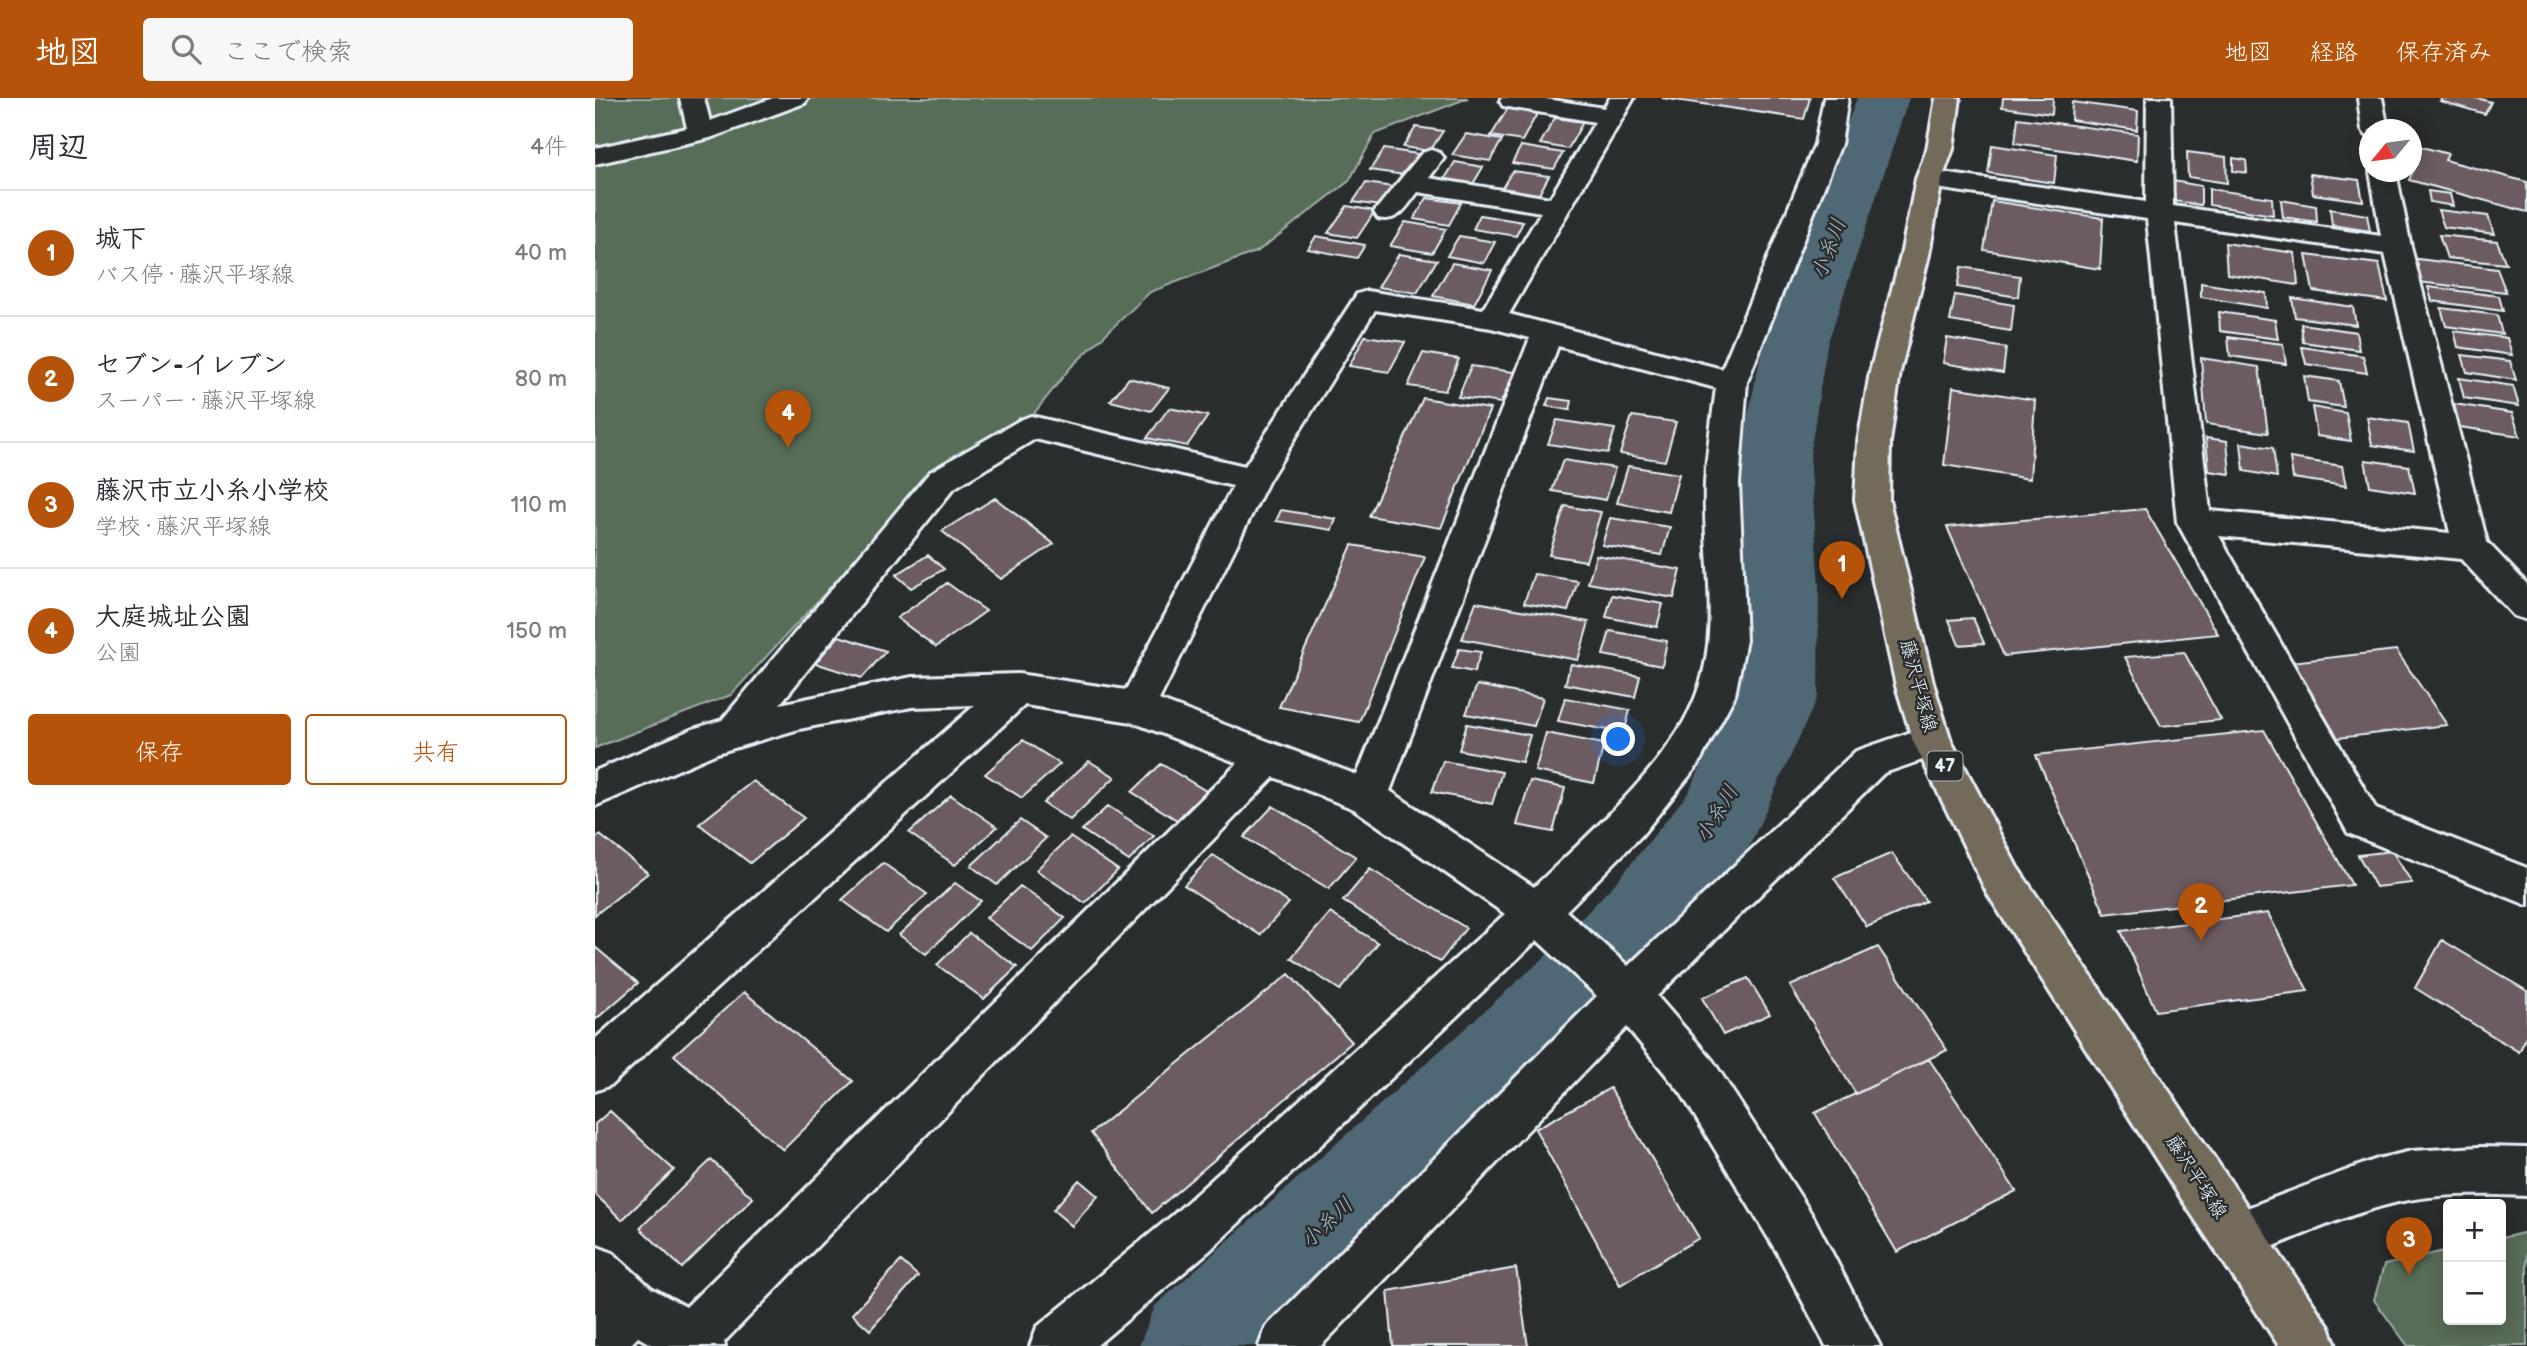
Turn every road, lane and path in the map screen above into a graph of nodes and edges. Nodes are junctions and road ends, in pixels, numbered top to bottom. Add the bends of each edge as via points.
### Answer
1 (692, 98) edge
2 (796, 98) edge
3 (1836, 98) edge
4 (1948, 98) edge
5 (2159, 98) edge
6 (2370, 98) edge
7 (1512, 101) dead end
8 (1617, 107) edge
9 (2373, 119) edge
10 (701, 133) junction
11 (595, 156) edge
12 (1431, 158) dead end
13 (1929, 179) junction
14 (2385, 182) edge
15 (1411, 183) junction
16 (1558, 207) junction
17 (2160, 211) junction
18 (1388, 212) dead end
19 (2397, 247) junction
20 (1492, 319) junction
21 (1547, 334) junction
22 (1732, 382) junction
23 (1253, 479) junction
24 (2194, 522) junction
25 (2471, 547) junction
26 (2527, 607) edge
27 (1018, 689) junction
28 (1136, 707) junction
29 (736, 731) junction
30 (1932, 741) junction
31 (1268, 758) junction
32 (595, 789) edge
33 (1368, 797) junction
34 (2527, 887) edge
35 (1550, 925) junction
36 (1620, 989) junction
37 (595, 1069) edge
38 (2527, 1172) edge
39 (2236, 1237) junction
40 (595, 1271) edge
41 (633, 1306) junction
42 (1300, 1338) edge
43 (695, 1342) edge
44 (595, 1343) edge
45 (1056, 1346) edge
46 (1854, 1346) edge
47 (2310, 1346) edge

1 - 10 street
2 - 10 street
3 - 22 street via 1828,145
4 - 13 main road, 藤沢平塚線 / 47 via 1940,149
5 - 17 street
6 - 9 street
7 - 8 street
8 - 16 street
10 - 11 street
12 - 15 street
13 - 17 street
13 - 30 main road, 藤沢平塚線 / 47 via 1885,372 1874,442 1872,500
14 - 19 street
15 - 16 street
15 - 18 street
16 - 20 street
17 - 19 street
17 - 24 street
19 - 25 street
20 - 21 street
20 - 23 street via 1367,300
21 - 22 street
21 - 33 street
22 - 35 street via 1722,483 1728,640 1716,695 1676,764
23 - 28 street
23 - 29 street via 1031,427 942,480
24 - 25 street
24 - 34 street via 2362,821
25 - 26 street
27 - 28 street
27 - 29 street via 912,692
27 - 37 street
28 - 31 street
29 - 32 street
30 - 36 street via 1870,762
30 - 39 main road, 藤沢平塚線 / 47 via 2002,880
31 - 33 street
31 - 43 street
33 - 35 street
35 - 36 street
35 - 45 street
36 - 42 street
36 - 46 street via 1697,1077 1796,1236
38 - 39 street via 2488,1170 2400,1178 2331,1199
39 - 47 main road, 藤沢平塚線 / 47
40 - 41 street
41 - 43 street
41 - 44 street

